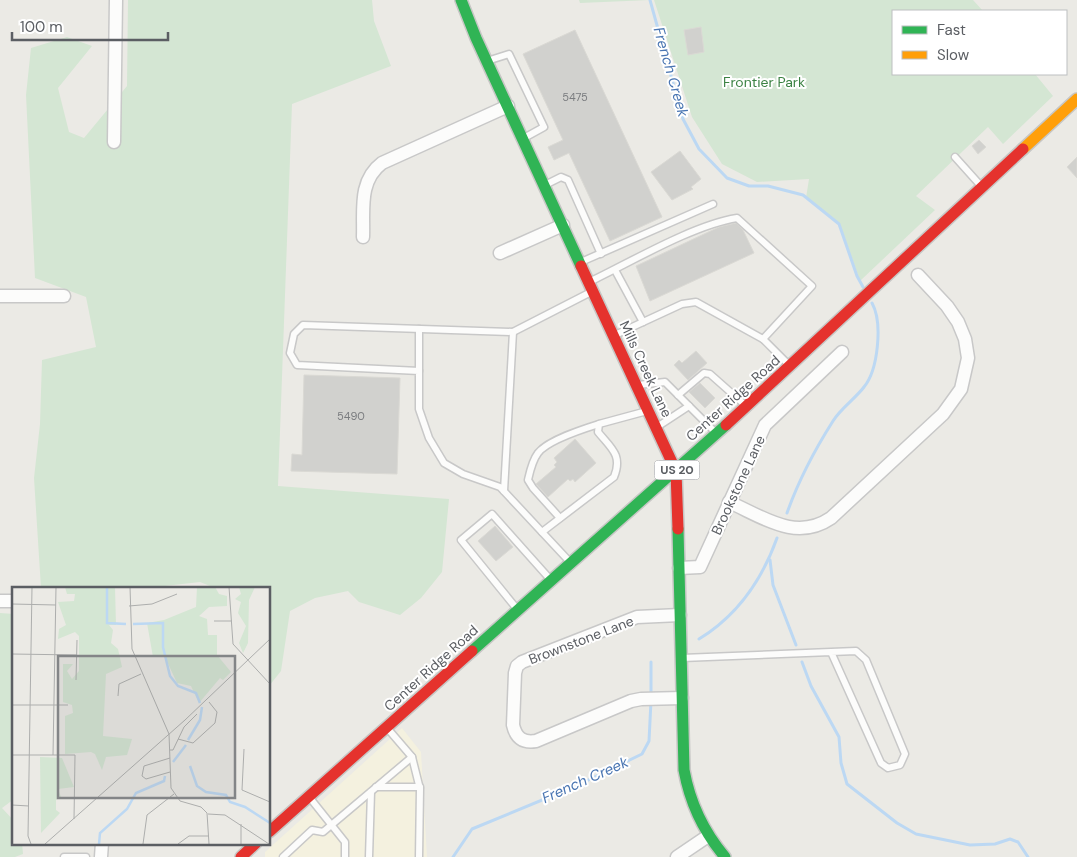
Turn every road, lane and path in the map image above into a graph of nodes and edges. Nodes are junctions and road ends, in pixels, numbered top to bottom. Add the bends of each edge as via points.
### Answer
1 (116, 0) edge
2 (461, 0) edge
3 (487, 61) junction
4 (1077, 99) edge
5 (508, 106) junction
6 (523, 139) junction
7 (114, 142) dead end
8 (955, 156) dead end
9 (544, 185) junction
10 (983, 188) junction
11 (713, 204) dead end
12 (563, 225) junction
13 (363, 237) dead end
14 (500, 253) dead end
15 (601, 254) junction
16 (580, 263) junction
17 (615, 270) junction
18 (918, 274) dead end
19 (591, 287) junction
20 (0, 296) edge
21 (64, 296) dead end
22 (643, 322) junction
23 (419, 329) junction
24 (514, 332) junction
25 (614, 336) junction
26 (763, 339) junction
27 (842, 352) dead end
28 (791, 366) junction
29 (419, 371) junction
30 (637, 386) junction
31 (678, 395) junction
32 (689, 406) junction
33 (747, 407) junction
34 (648, 410) junction
35 (599, 424) junction
36 (656, 428) junction
37 (717, 434) junction
38 (676, 471) junction
39 (504, 491) junction
40 (729, 502) junction
41 (560, 518) junction
42 (542, 532) junction
43 (571, 563) junction
44 (679, 568) junction
45 (551, 581) junction
46 (518, 611) junction
47 (680, 615) junction
48 (831, 652) junction
49 (681, 658) junction
50 (682, 698) junction
51 (387, 728) junction
52 (412, 757) junction
53 (420, 787) junction
54 (374, 790) junction
55 (309, 797) junction
56 (332, 825) junction
57 (270, 831) edge
58 (708, 836) junction
59 (102, 844) edge
60 (255, 844) edge
61 (64, 857) edge
62 (86, 857) edge
63 (101, 857) edge
64 (241, 857) edge
65 (283, 857) edge
66 (344, 857) edge
67 (369, 857) edge
68 (419, 857) edge
69 (677, 857) edge
70 (725, 857) edge

1 - 7 street
2 - 3 main road, Mills Creek Lane
3 - 5 main road, Mills Creek Lane
3 - 6 lane via 509,54 540,116 544,127
4 - 10 main road, Center Ridge Road / US 20
5 - 6 main road, Mills Creek Lane
5 - 13 street via 374,169 364,192
6 - 9 main road, Mills Creek Lane
8 - 10 lane
9 - 12 main road, Mills Creek Lane
9 - 15 lane via 561,177 568,180
10 - 28 main road, Center Ridge Road / US 20
11 - 15 lane
12 - 14 street
12 - 16 main road, Mills Creek Lane
15 - 16 lane
16 - 19 main road, Mills Creek Lane
17 - 19 lane
17 - 22 lane
17 - 26 lane via 723,220 742,220 812,286
18 - 40 street via 958,322 965,339 966,374 957,395 943,414 820,525 808,529 784,526
19 - 24 lane
19 - 25 main road, Mills Creek Lane
20 - 21 street
22 - 25 lane
22 - 26 lane via 682,304 696,302
23 - 24 lane
23 - 29 lane
23 - 29 lane via 303,325 294,334 290,353 297,365
24 - 39 lane
25 - 30 main road, Mills Creek Lane
26 - 28 lane
27 - 40 street, Brookstone Lane via 765,425
28 - 33 main road, Center Ridge Road / US 20
29 - 39 lane via 419,409 444,463 463,474 500,486
30 - 31 lane via 665,382
30 - 34 main road, Mills Creek Lane
31 - 32 lane
31 - 33 lane via 704,373 710,374
32 - 36 lane
32 - 37 lane
33 - 37 main road, Center Ridge Road / US 20
34 - 35 lane
34 - 36 main road, Mills Creek Lane
35 - 41 lane via 598,432 618,456 618,468 614,477
35 - 41 lane via 538,452 528,480
36 - 38 main road, Mills Creek Lane
37 - 38 main road, Center Ridge Road / US 20
38 - 43 main road, Center Ridge Road / US 20
38 - 44 main road, Mills Creek Lane
39 - 42 lane
40 - 44 street, Brookstone Lane via 700,567
41 - 42 lane
42 - 43 lane
43 - 45 main road, Center Ridge Road / US 20
44 - 47 main road, Mills Creek Lane
45 - 46 main road, Center Ridge Road / US 20
45 - 46 lane via 492,514 461,540
46 - 51 main road, Center Ridge Road / US 20
47 - 49 main road, Mills Creek Lane
47 - 50 street, Brownstone Lane via 637,617 522,662 515,673 515,734 520,740 536,741 616,706 640,699
48 - 48 lane via 881,763 888,768 900,765 905,754 866,660 856,651
48 - 49 lane
49 - 50 main road, Mills Creek Lane
50 - 58 main road, Mills Creek Lane via 686,783
51 - 52 lane
51 - 55 main road, Center Ridge Road / US 20
52 - 53 lane
52 - 54 lane
53 - 54 lane
53 - 68 lane
54 - 56 lane
54 - 67 lane
55 - 56 lane
55 - 57 main road, Center Ridge Road / US 20
56 - 65 lane via 323,832 312,830
56 - 66 lane via 345,842
58 - 69 street
58 - 70 main road, Mills Creek Lane
59 - 63 street
60 - 64 main road
61 - 62 lane

